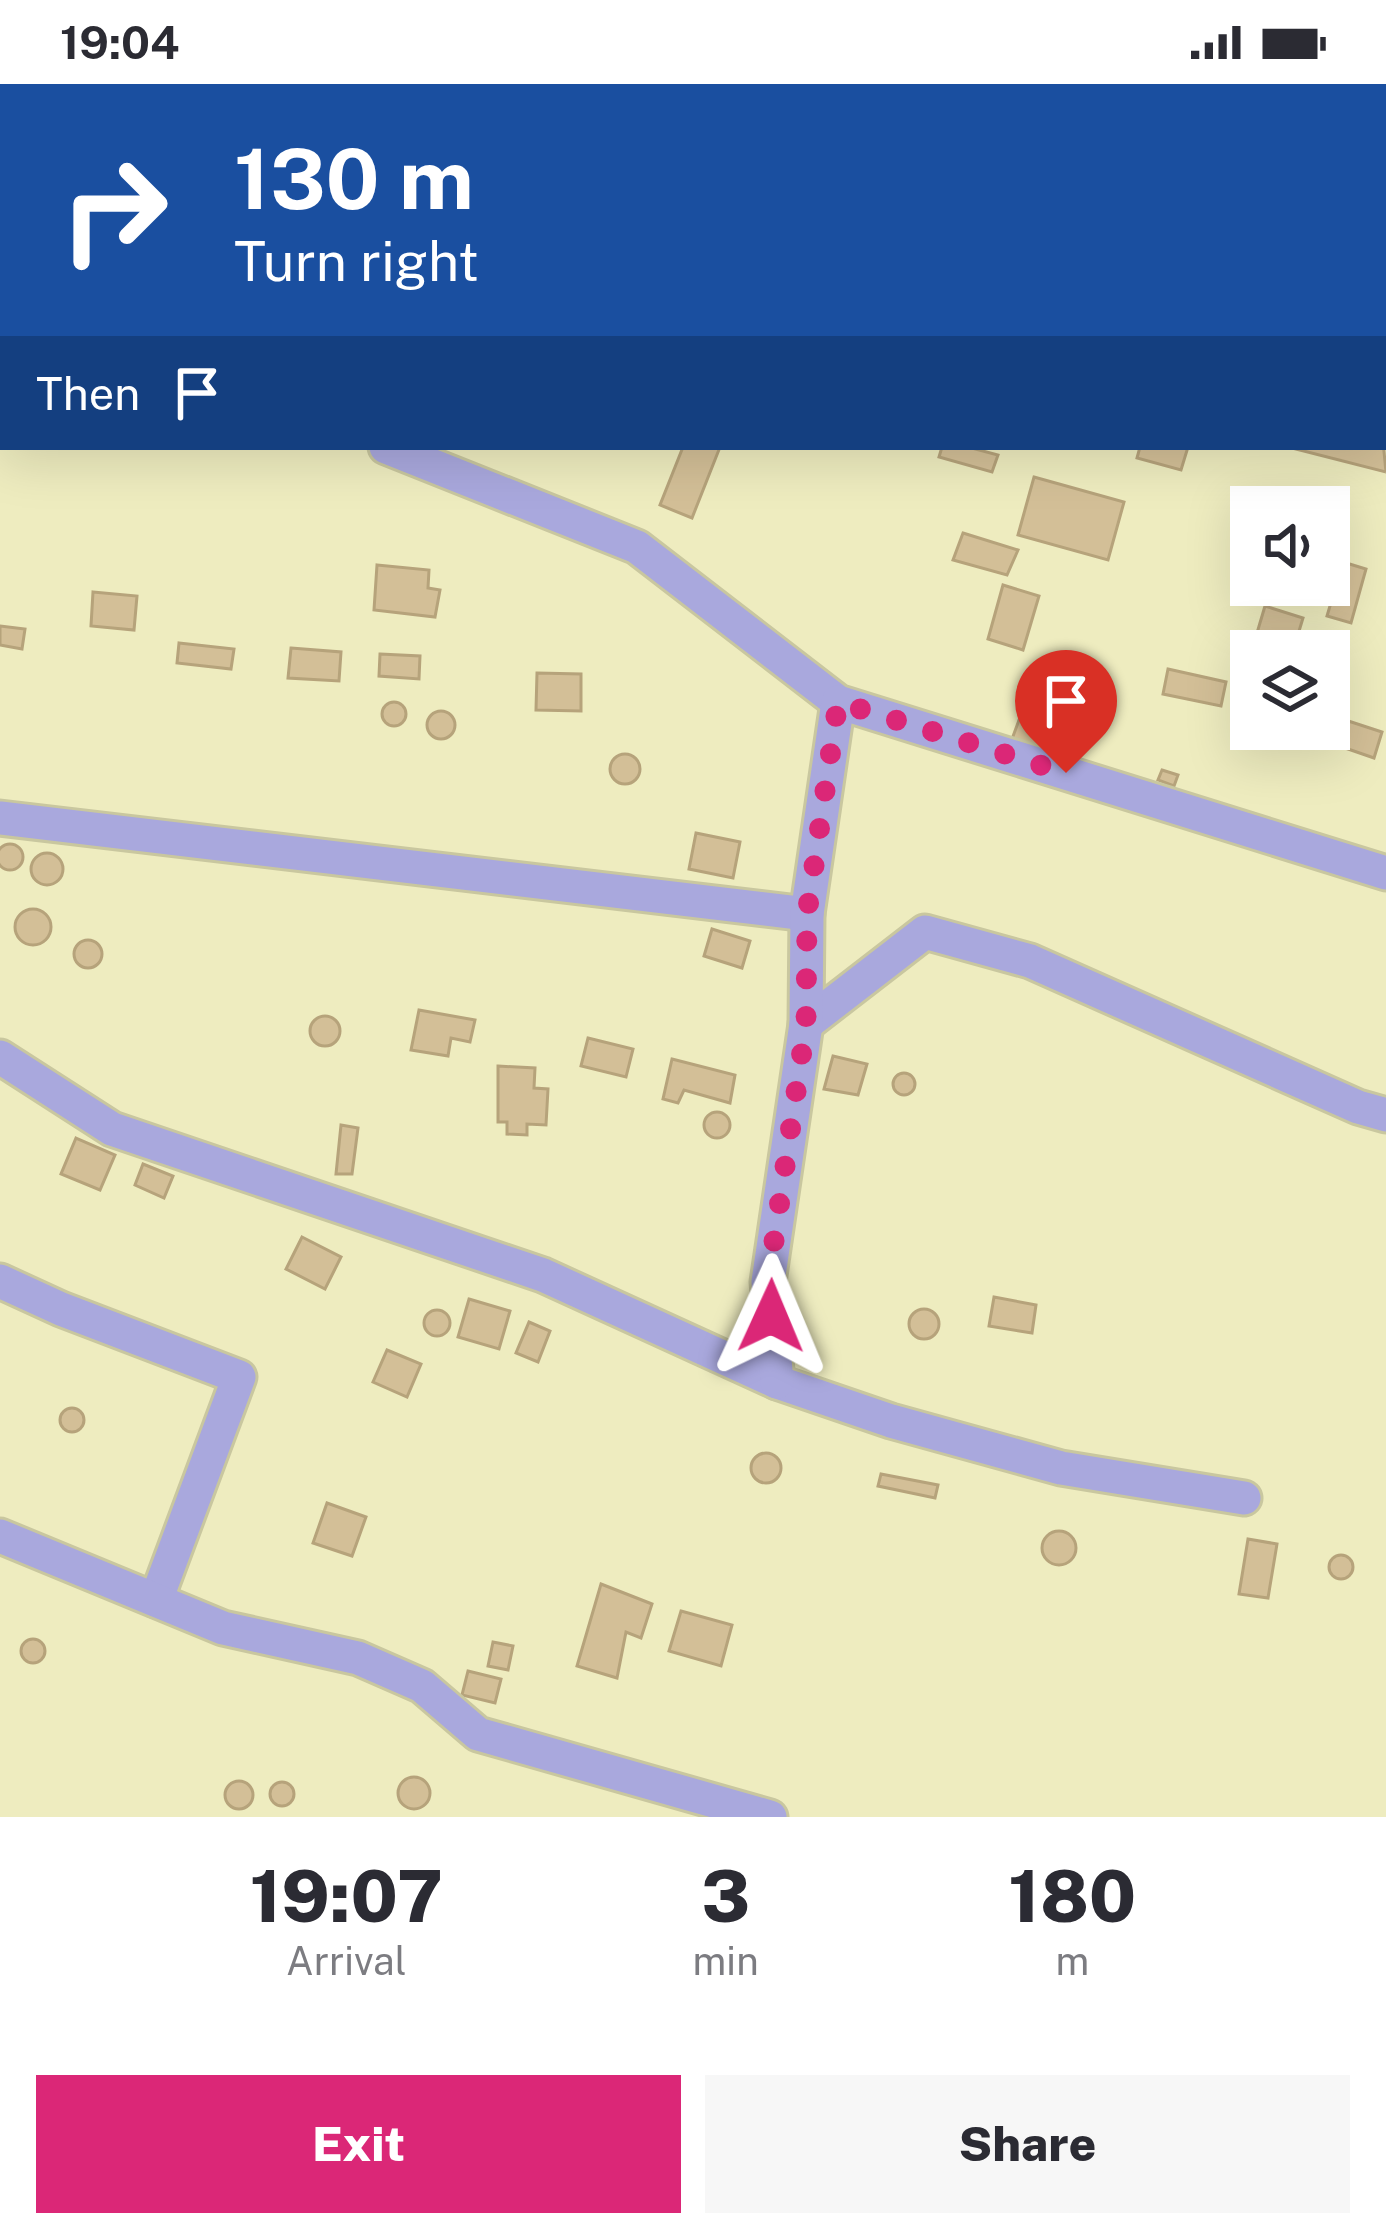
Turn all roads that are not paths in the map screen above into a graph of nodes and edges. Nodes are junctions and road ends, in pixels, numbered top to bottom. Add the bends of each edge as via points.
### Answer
1 (394, 450) edge
2 (838, 702) junction
3 (0, 818) edge
4 (1386, 873) edge
5 (807, 914) junction
6 (806, 1024) junction
7 (0, 1057) edge
8 (1386, 1115) edge
9 (0, 1281) edge
10 (777, 1382) junction
11 (1244, 1498) dead end
12 (0, 1536) edge
13 (156, 1600) junction
14 (770, 1817) edge

1 - 2 street via 637,547
2 - 4 street
2 - 5 street
3 - 5 street
5 - 6 street
6 - 8 street via 925,932 1030,961
6 - 10 street via 768,1282
7 - 10 street via 112,1129 543,1275
9 - 13 street via 238,1377
10 - 11 street via 1061,1468
12 - 13 street
13 - 14 street via 223,1628 358,1658 422,1686 478,1734

